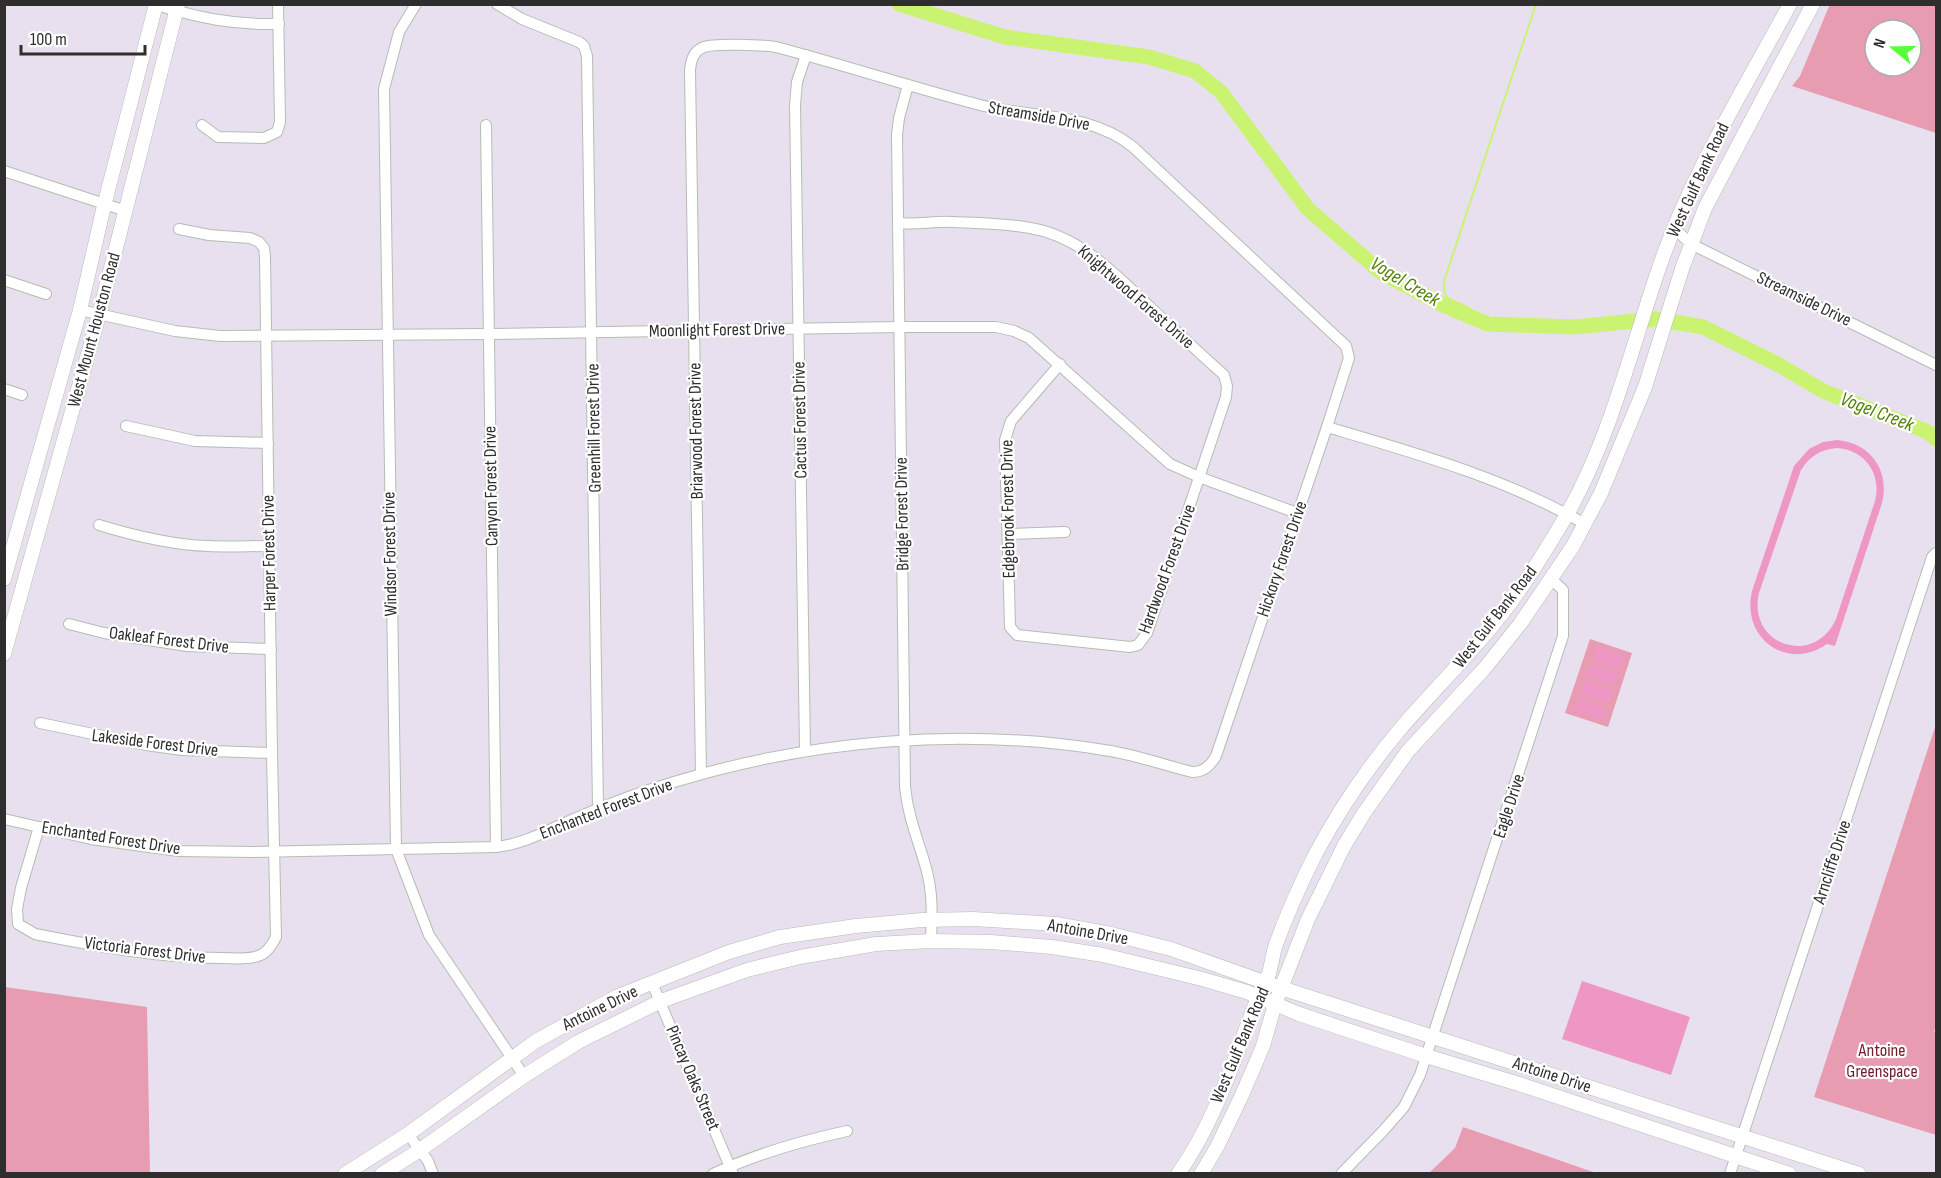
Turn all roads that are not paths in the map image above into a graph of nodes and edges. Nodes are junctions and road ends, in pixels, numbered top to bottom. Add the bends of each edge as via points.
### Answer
1 (278, 4) edge
2 (416, 4) edge
3 (497, 4) edge
4 (1790, 4) edge
5 (1813, 4) edge
6 (156, 5) edge
7 (177, 8) edge
8 (279, 24) junction
9 (695, 54) joint
10 (806, 55) junction
11 (1755, 70) junction
12 (1774, 80) junction
13 (908, 85) junction
14 (202, 125) dead end
15 (486, 125) dead end
16 (4, 171) edge
17 (104, 206) junction
18 (126, 211) junction
19 (898, 223) junction
20 (1674, 228) junction
21 (179, 229) dead end
22 (1691, 244) junction
23 (4, 280) edge
24 (46, 294) dead end
25 (80, 310) junction
26 (99, 315) junction
27 (900, 327) junction
28 (799, 328) junction
29 (694, 330) junction
30 (592, 332) junction
31 (489, 334) junction
32 (386, 335) junction
33 (265, 336) junction
34 (1346, 346) joint
35 (1060, 364) junction
36 (1936, 365) edge
37 (1627, 368) junction
38 (1224, 375) joint
39 (1648, 376) junction
40 (4, 390) edge
41 (22, 395) dead end
42 (126, 426) dead end
43 (1327, 427) junction
44 (268, 443) junction
45 (1199, 477) junction
46 (1297, 513) junction
47 (1567, 514) junction
48 (1585, 524) junction
49 (99, 525) dead end
50 (1065, 532) dead end
51 (1008, 534) junction
52 (269, 546) junction
53 (1936, 553) edge
54 (4, 579) edge
55 (1551, 579) junction
56 (1494, 623) junction
57 (69, 624) dead end
58 (1017, 634) joint
59 (1509, 638) junction
60 (271, 649) junction
61 (4, 654) edge
62 (40, 723) dead end
63 (905, 742) junction
64 (805, 750) junction
65 (272, 753) junction
66 (1205, 769) joint
67 (701, 774) junction
68 (598, 808) junction
69 (4, 819) edge
70 (39, 827) junction
71 (496, 847) junction
72 (396, 849) junction
73 (274, 851) junction
74 (1316, 854) junction
75 (1333, 866) junction
76 (1289, 911) junction
77 (932, 920) junction
78 (1308, 920) junction
79 (931, 941) junction
80 (272, 946) joint
81 (1266, 982) junction
82 (652, 983) junction
83 (1281, 988) junction
84 (1259, 998) junction
85 (661, 1001) junction
86 (1275, 1004) junction
87 (1432, 1035) junction
88 (1426, 1056) junction
89 (513, 1058) junction
90 (524, 1076) junction
91 (1615, 1095) junction
92 (1609, 1114) junction
93 (1675, 1114) junction
94 (1209, 1119) junction
95 (1227, 1127) junction
96 (847, 1131) dead end
97 (408, 1134) junction
98 (1668, 1134) junction
99 (1743, 1135) junction
100 (420, 1150) junction
101 (1736, 1157) junction
102 (731, 1170) edge
103 (345, 1173) edge
104 (382, 1173) edge
105 (434, 1173) edge
106 (713, 1173) edge
107 (1178, 1173) edge
108 (1201, 1173) edge
109 (1341, 1173) edge
110 (1730, 1173) edge
111 (1789, 1173) edge
112 (1859, 1173) edge

1 - 8 street
2 - 32 street, Windsor Forest Drive via 399,32 384,89
3 - 30 street, Greenhill Forest Drive via 522,20 579,42 585,49
4 - 11 main road, West Gulf Bank Road
5 - 12 main road, West Gulf Bank Road
6 - 7 street
6 - 17 main road, West Mount Houston Road
7 - 8 street via 201,18 246,25
7 - 18 main road, West Mount Houston Road
8 - 14 street via 277,132 264,138 218,137
9 - 10 street, Streamside Drive via 703,47 762,45
9 - 29 street, Briarwood Forest Drive via 690,70
10 - 13 street, Streamside Drive
10 - 28 street, Cactus Forest Drive via 795,105
11 - 12 main road
11 - 20 main road, West Gulf Bank Road via 1705,158
12 - 22 main road, West Gulf Bank Road via 1729,160
13 - 19 street, Bridge Forest Drive via 897,135
13 - 34 street, Streamside Drive via 981,105 1084,123 1115,134
15 - 31 street, Canyon Forest Drive
16 - 17 street
17 - 18 street
17 - 25 main road, West Mount Houston Road
18 - 26 main road, West Mount Houston Road
19 - 27 street, Bridge Forest Drive
19 - 38 street, Knightwood Forest Drive via 995,223 1054,234 1078,245
20 - 22 street, Streamside Drive
20 - 37 main road, West Gulf Bank Road
21 - 33 street, Harper Forest Drive via 250,238 264,249
22 - 36 street, Streamside Drive
22 - 39 main road, West Gulf Bank Road
23 - 24 street
25 - 26 street, Moonlight Forest Drive
25 - 54 main road, West Mount Houston Road
26 - 33 street, Moonlight Forest Drive via 202,335
26 - 61 main road, West Mount Houston Road
27 - 28 street, Moonlight Forest Drive
27 - 35 street, Moonlight Forest Drive via 1006,329 1029,338
27 - 63 street, Bridge Forest Drive
28 - 29 street, Moonlight Forest Drive
28 - 64 street, Cactus Forest Drive
29 - 30 street, Moonlight Forest Drive
29 - 67 street, Briarwood Forest Drive
30 - 31 street, Moonlight Forest Drive
30 - 68 street, Greenhill Forest Drive
31 - 32 street, Moonlight Forest Drive
31 - 71 street, Canyon Forest Drive
32 - 33 street, Moonlight Forest Drive
32 - 72 street, Windsor Forest Drive
33 - 44 street, Harper Forest Drive
34 - 43 street, Hickory Forest Drive via 1349,358
35 - 45 street, Moonlight Forest Drive via 1170,464
35 - 51 street, Edgebrook Forest Drive via 1011,421 1008,430
37 - 39 main road
37 - 47 main road, West Gulf Bank Road via 1594,458
38 - 45 street, Hardwood Forest Drive via 1226,397
39 - 48 main road, West Gulf Bank Road
40 - 41 street
42 - 44 street via 195,441
43 - 46 street, Hickory Forest Drive
43 - 47 street via 1424,456 1520,491
44 - 52 street, Harper Forest Drive
45 - 46 street, Moonlight Forest Drive
45 - 58 street, Hardwood Forest Drive via 1147,633 1138,645 1125,648
46 - 66 street, Hickory Forest Drive via 1216,756
47 - 48 street
47 - 56 main road, West Gulf Bank Road via 1534,569
48 - 55 main road, West Gulf Bank Road
49 - 52 street via 171,542
50 - 51 street
51 - 58 street, Edgebrook Forest Drive via 1010,627
52 - 60 street, Harper Forest Drive
53 - 99 street, Arncliffe Drive
55 - 59 main road, West Gulf Bank Road
55 - 87 street, Eagle Drive via 1563,590 1563,636
56 - 59 main road
56 - 74 main road, West Gulf Bank Road via 1372,765
57 - 60 street, Oakleaf Forest Drive via 187,646
59 - 75 main road, West Gulf Bank Road via 1408,751
60 - 65 street, Harper Forest Drive
62 - 65 street, Lakeside Forest Drive via 182,750
63 - 64 street, Enchanted Forest Drive
63 - 66 street, Enchanted Forest Drive via 1041,742 1107,750 1192,772
63 - 77 street, Bridge Forest Drive via 907,809 926,868
64 - 67 street, Enchanted Forest Drive
65 - 73 street, Harper Forest Drive
67 - 68 street, Enchanted Forest Drive
68 - 71 street, Enchanted Forest Drive via 526,840
69 - 70 street, Enchanted Forest Drive
70 - 73 street, Enchanted Forest Drive via 153,848
70 - 80 street, Victoria Forest Drive via 17,909 18,924 24,929 117,950 160,954 250,958 261,956
71 - 72 street, Enchanted Forest Drive
72 - 73 street, Enchanted Forest Drive
72 - 89 street, Windsor Forest Drive via 429,935
73 - 80 street, Harper Forest Drive via 276,937
74 - 75 main road
74 - 76 main road, West Gulf Bank Road
75 - 78 main road, West Gulf Bank Road
76 - 78 main road
76 - 81 main road, West Gulf Bank Road
77 - 79 street, Bridge Forest Drive
77 - 81 main road, Antoine Drive via 1074,927 1171,949
77 - 82 main road, Antoine Drive via 780,937 729,952
78 - 83 main road, West Gulf Bank Road
79 - 84 main road, Antoine Drive via 1052,947 1103,955 1202,979
79 - 85 main road, Antoine Drive via 876,944 800,957 747,970
81 - 83 main road, Antoine Drive
81 - 84 main road, West Gulf Bank Road
82 - 85 street, Pincay Oaks Street
82 - 89 main road, Antoine Drive via 573,1019
83 - 86 main road, West Gulf Bank Road
83 - 87 main road, Antoine Drive
84 - 86 main road, Antoine Drive
84 - 94 main road, West Gulf Bank Road
85 - 90 main road, Antoine Drive via 578,1042
85 - 102 street, Pincay Oaks Street
86 - 88 main road, Antoine Drive
86 - 95 main road, West Gulf Bank Road via 1263,1046
87 - 88 street, Eagle Drive
87 - 91 main road, Antoine Drive
88 - 92 main road, Antoine Drive
88 - 109 street, Eagle Drive via 1404,1107
89 - 90 street, Windsor Forest Drive
89 - 97 main road, Antoine Drive
90 - 100 main road, Antoine Drive
91 - 92 main road
91 - 93 main road, Antoine Drive
92 - 98 main road, Antoine Drive
93 - 98 main road
93 - 99 main road, Antoine Drive
94 - 95 main road
94 - 107 main road, West Gulf Bank Road
95 - 108 main road, West Gulf Bank Road
96 - 102 street via 804,1140
97 - 100 street
97 - 103 main road, Antoine Drive
98 - 101 main road, Antoine Drive
99 - 101 street, Arncliffe Drive
99 - 112 main road, Antoine Drive
100 - 104 main road, Antoine Drive
100 - 105 street
101 - 110 street, Arncliffe Drive
101 - 111 main road, Antoine Drive
102 - 106 street

